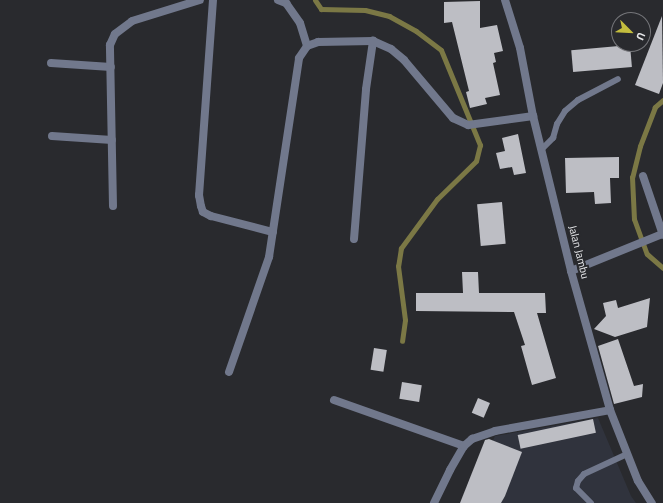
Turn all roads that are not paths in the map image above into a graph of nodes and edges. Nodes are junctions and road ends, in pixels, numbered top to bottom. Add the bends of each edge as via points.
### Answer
1 (200, 0) edge
2 (213, 0) edge
3 (278, 0) edge
4 (505, 0) edge
5 (373, 41) junction
6 (307, 46) junction
7 (51, 63) dead end
8 (110, 67) junction
9 (618, 79) dead end
10 (533, 116) junction
11 (52, 136) dead end
12 (112, 140) junction
13 (542, 149) junction
14 (644, 176) dead end
15 (113, 206) dead end
16 (274, 232) junction
17 (663, 234) edge
18 (354, 239) dead end
19 (571, 271) junction
20 (229, 372) dead end
21 (334, 400) dead end
22 (610, 410) junction
23 (464, 446) junction
24 (627, 454) junction
25 (434, 503) edge
26 (591, 503) edge
27 (652, 503) edge

1 - 8 street via 132,21 115,34 110,45
2 - 16 street via 199,195 201,206 203,212 211,216
3 - 6 street via 286,3 300,23
4 - 10 street, Jalan Jambu via 520,48
5 - 6 street via 318,42
5 - 10 street via 391,49 404,60 453,118 468,125
5 - 18 street via 366,89
6 - 16 street via 299,58
7 - 8 street
8 - 12 street
9 - 13 lane via 578,100 565,111 556,124 553,138
10 - 13 street, Jalan Jambu
11 - 12 street
12 - 15 street
13 - 19 street, Jalan Jambu
14 - 17 street
16 - 20 street via 269,257
17 - 19 street
19 - 22 street, Jalan Jambu
21 - 23 street
22 - 23 street via 495,431 472,439
22 - 24 street, Jalan Jambu
23 - 25 street
24 - 26 lane via 584,474 578,481 576,488
24 - 27 street, Jalan Jambu via 638,481

